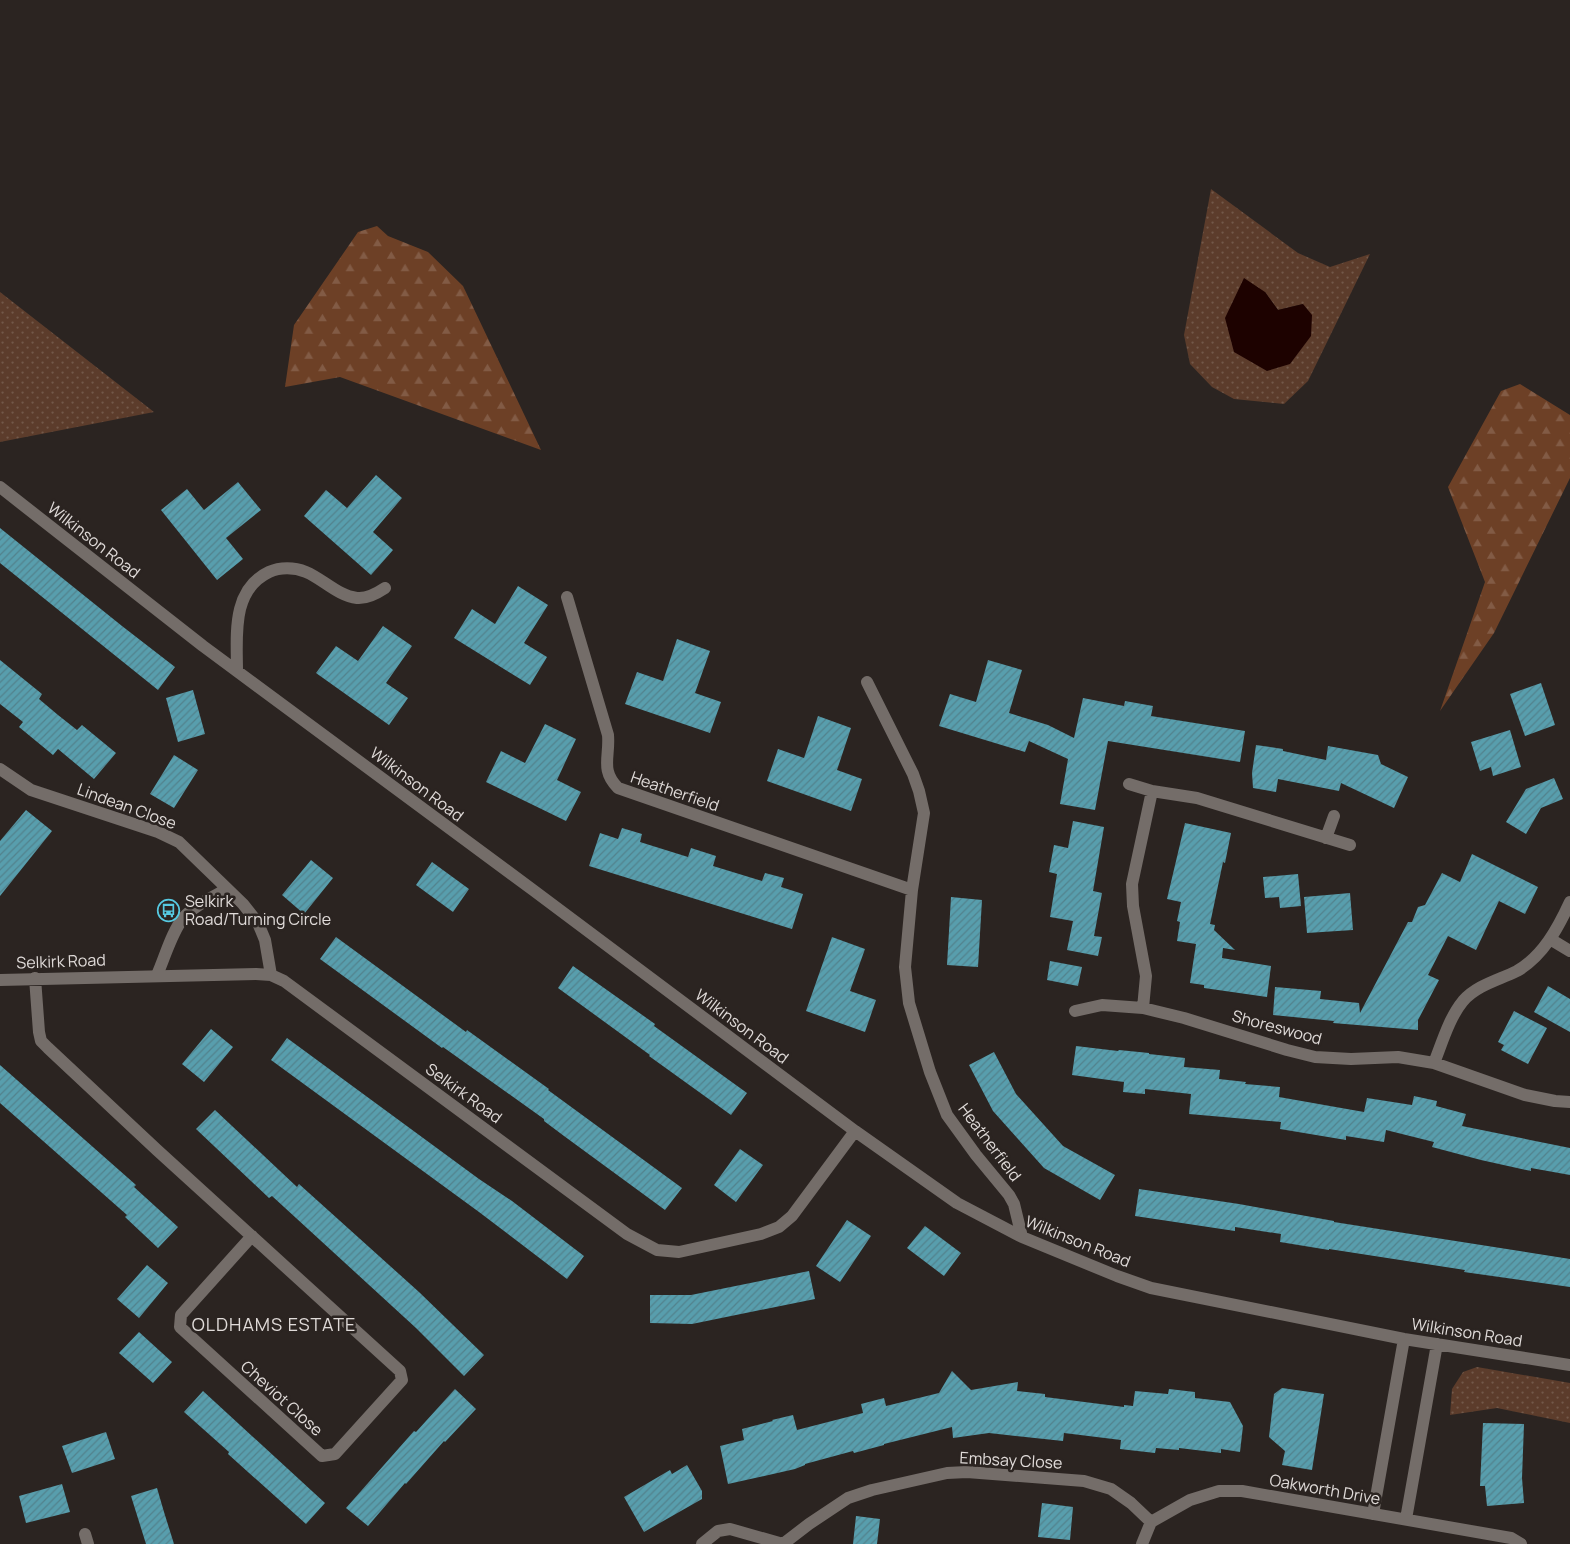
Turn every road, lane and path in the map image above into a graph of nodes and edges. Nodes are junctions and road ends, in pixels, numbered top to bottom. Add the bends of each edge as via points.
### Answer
1 (0, 487) edge
2 (385, 588) dead end
3 (567, 597) dead end
4 (237, 671) junction
5 (867, 682) dead end
6 (1, 773) edge
7 (1129, 784) dead end
8 (1152, 791) junction
9 (1334, 816) dead end
10 (1326, 838) junction
11 (1350, 845) dead end
12 (227, 889) junction
13 (912, 890) junction
14 (1570, 902) edge
15 (1550, 939) junction
16 (1570, 951) edge
17 (158, 975) junction
18 (271, 976) junction
19 (35, 978) junction
20 (0, 980) edge
21 (1143, 1008) junction
22 (1075, 1011) dead end
23 (1434, 1063) junction
24 (1570, 1102) edge
25 (855, 1131) junction
26 (252, 1236) junction
27 (1022, 1237) junction
28 (1404, 1339) junction
29 (1437, 1344) junction
30 (1570, 1365) edge
31 (1373, 1514) junction
32 (1406, 1519) junction
33 (1152, 1522) junction
34 (702, 1544) edge
35 (783, 1544) edge
36 (1142, 1544) edge
37 (1521, 1544) edge

1 - 4 street, Wilkinson Road
2 - 4 street via 373,596 359,598 346,596 305,571 275,569 262,575 251,584 239,612
3 - 13 street, Heatherfield via 608,735 607,773 618,788
4 - 25 street, Wilkinson Road
5 - 13 street, Heatherfield via 913,774 924,814
6 - 12 street, Lindean Close via 31,790 179,842
7 - 8 street
8 - 10 street via 1197,798
8 - 21 street via 1132,884 1146,976
9 - 10 street
10 - 11 street
12 - 17 street via 184,918
12 - 18 street, Lindean Close via 258,923 265,940
13 - 27 street, Heatherfield via 905,967 909,1003 919,1039 947,1115 1009,1195
14 - 15 street
15 - 16 street
15 - 23 street via 1518,970 1480,987 1464,1000 1453,1016
17 - 18 street, Selkirk Road
17 - 19 street, Selkirk Road
18 - 25 street, Selkirk Road via 284,982 627,1234 657,1250 679,1252 779,1227 792,1216
19 - 20 street, Selkirk Road
19 - 26 street, Cheviot Close via 42,1041
21 - 22 street, Shoreswood via 1102,1005
21 - 23 street, Shoreswood via 1315,1057 1398,1057
23 - 24 street, Shoreswood via 1525,1095
25 - 27 street, Wilkinson Road via 957,1203
26 - 26 street, Cheviot Close via 400,1371 402,1380 335,1454 322,1456 180,1327 181,1315
27 - 28 street, Wilkinson Road via 1151,1288
28 - 29 street, Wilkinson Road
28 - 31 street
29 - 30 street, Wilkinson Road
29 - 32 street
31 - 32 street, Oakworth Drive
31 - 33 street, Oakworth Drive via 1242,1490 1218,1491 1190,1500
32 - 37 street, Oakworth Drive via 1511,1538
33 - 35 street, Embsay Close via 1111,1489 1084,1482 947,1473 848,1498
33 - 36 street
34 - 35 street, Embsay Close via 718,1531 730,1529

